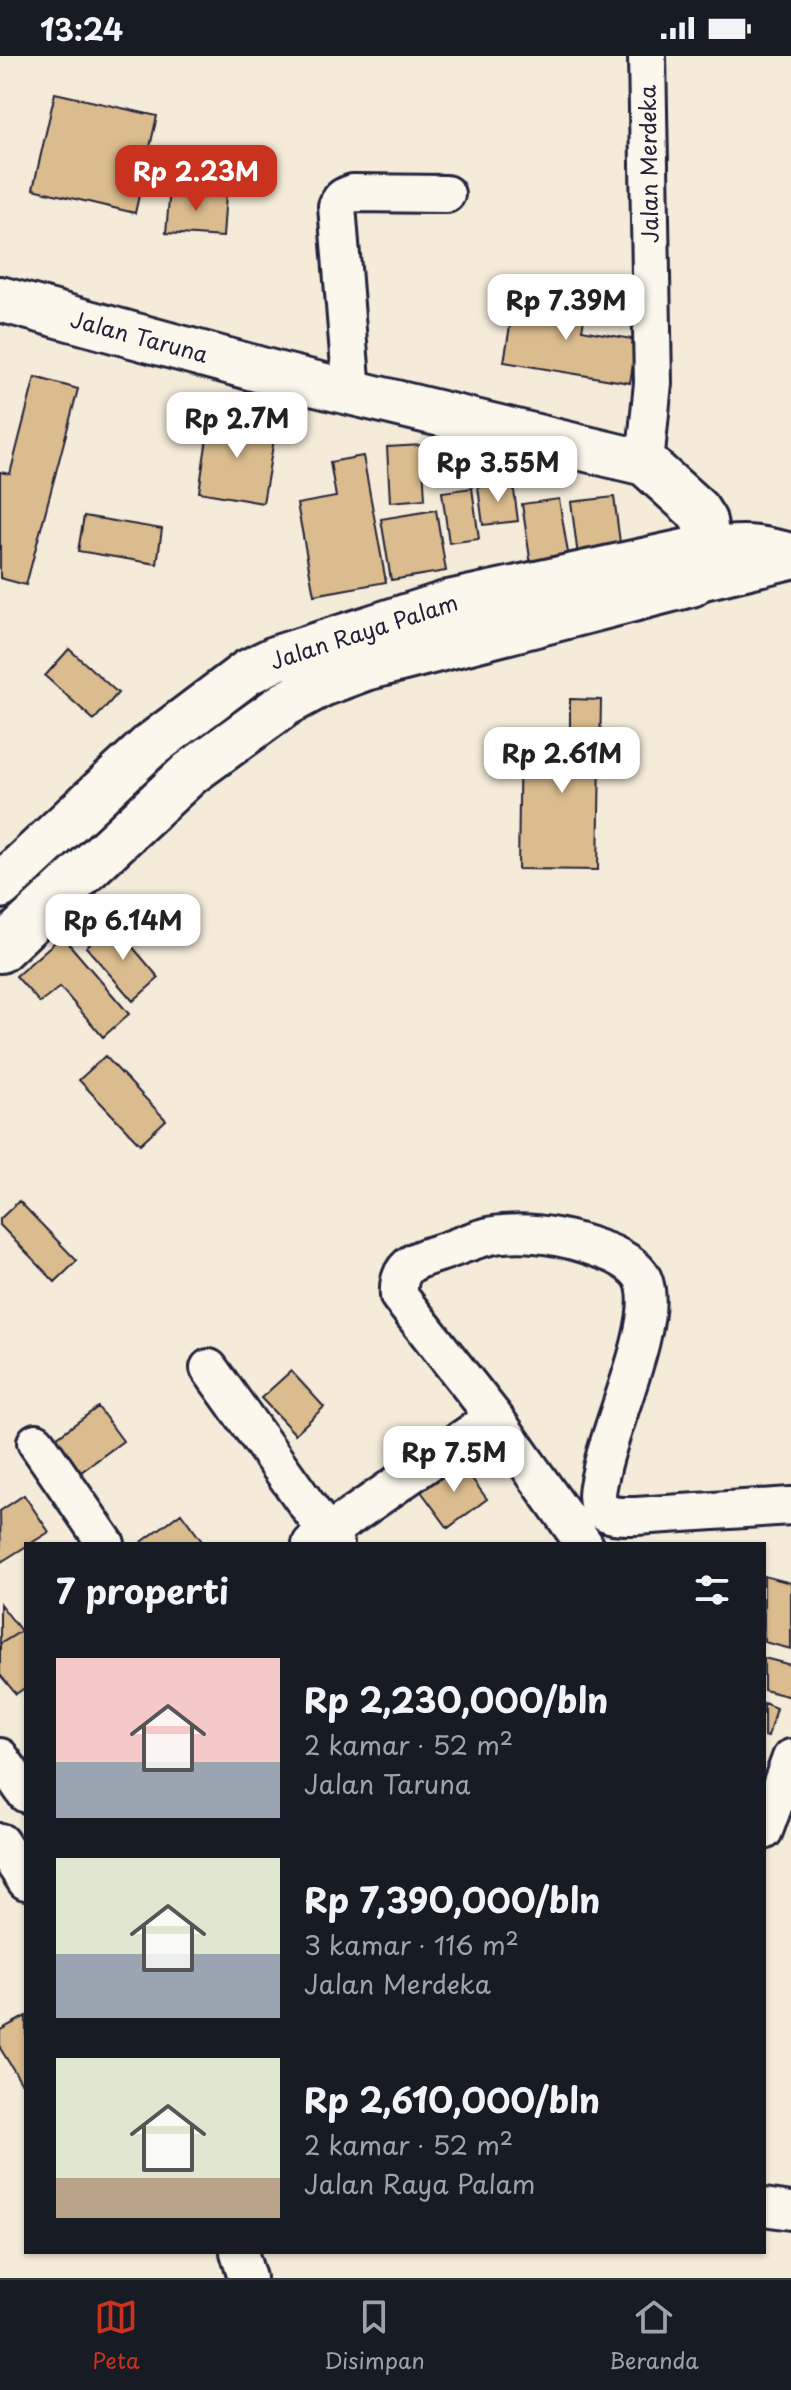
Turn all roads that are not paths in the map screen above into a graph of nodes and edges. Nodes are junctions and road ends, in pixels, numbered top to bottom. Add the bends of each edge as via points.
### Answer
1 (647, 56) edge
2 (446, 194) dead end
3 (0, 299) edge
4 (352, 392) junction
5 (645, 463) junction
6 (791, 552) edge
7 (791, 560) edge
8 (700, 565) junction
9 (0, 886) edge
10 (0, 950) edge
11 (209, 1368) dead end
12 (494, 1417) junction
13 (36, 1442) dead end
14 (791, 1506) edge
15 (602, 1510) junction
16 (690, 1529) edge
17 (574, 1530) edge
18 (324, 1540) edge
19 (105, 1542) edge
20 (791, 1758) edge
21 (766, 1826) edge
22 (0, 1842) edge
23 (24, 1878) edge
24 (766, 2207) edge
25 (791, 2211) edge
26 (240, 2254) edge
27 (247, 2278) edge

1 - 5 street, Jalan Merdeka via 653,383
2 - 4 street via 353,193 337,206
3 - 4 main road, Jalan Taruna
4 - 5 main road, Jalan Taruna
5 - 8 main road, Jalan Taruna via 704,521
6 - 8 street via 739,542
7 - 8 street
8 - 9 main road, Jalan Raya Palam via 449,603 277,658 248,672 150,746
8 - 10 main road, Jalan Raya Palam via 365,668 285,704 190,773
11 - 18 street
12 - 15 street via 399,1296 404,1268 501,1234 572,1240 611,1253 636,1270 645,1282 647,1309 604,1459 597,1501
12 - 17 street
12 - 18 street
13 - 19 street
14 - 16 street
15 - 16 street
15 - 17 street
20 - 21 street
22 - 23 street
24 - 25 street
26 - 27 street

